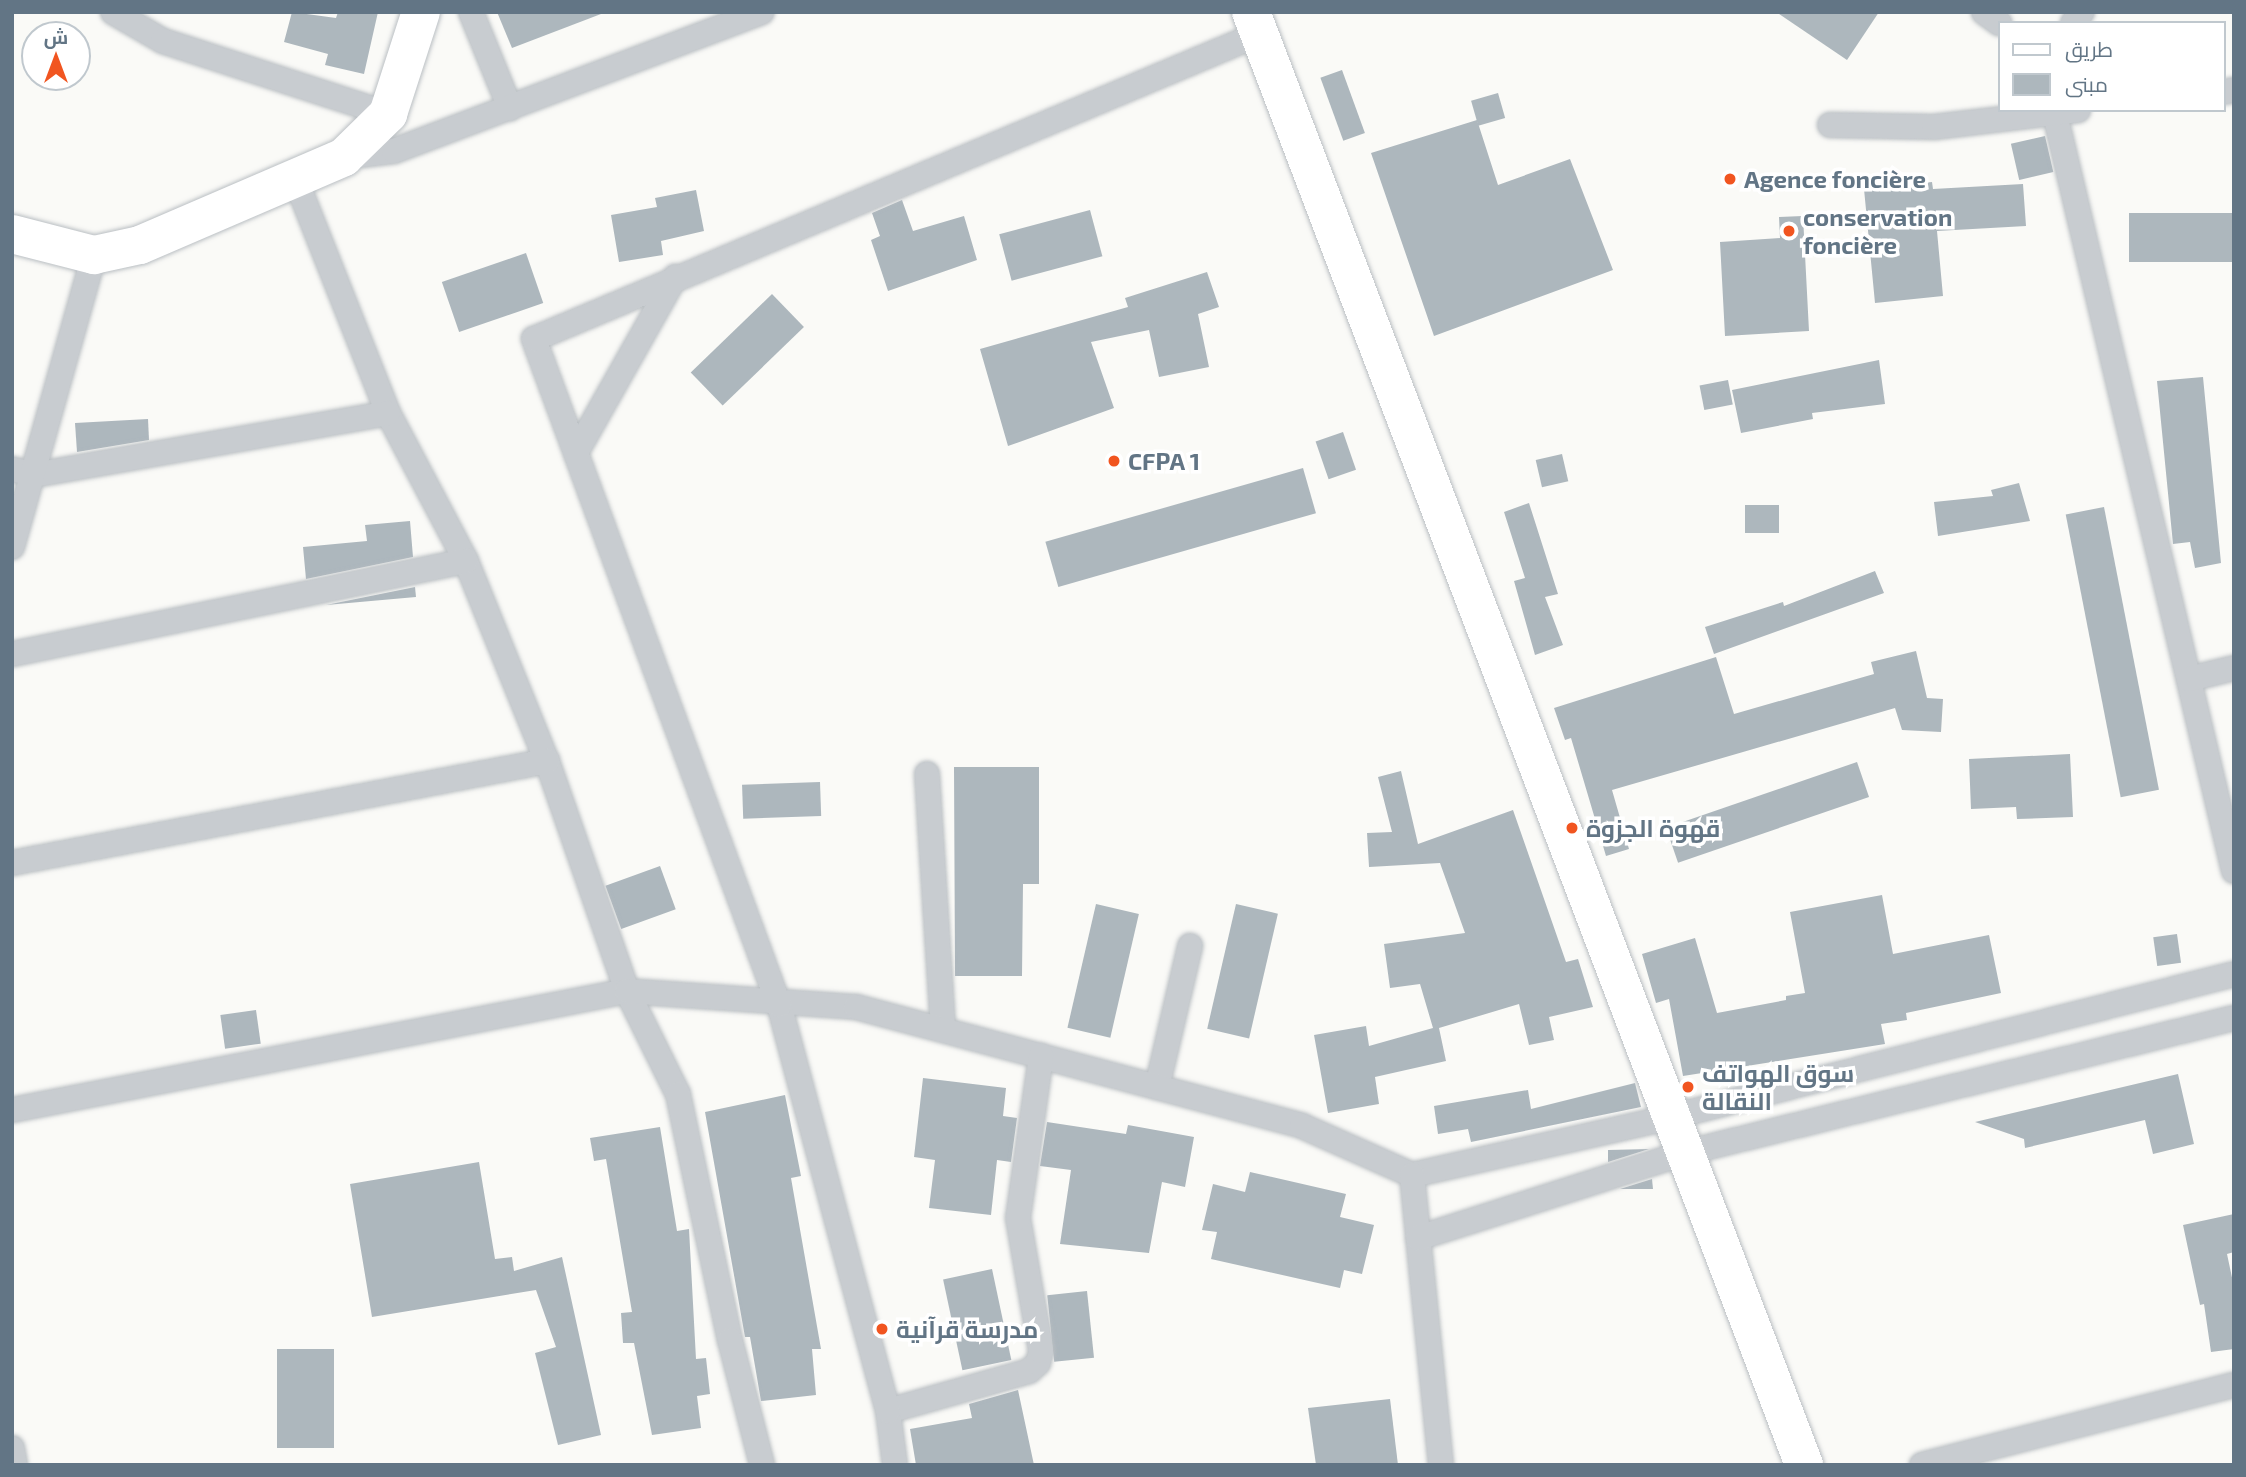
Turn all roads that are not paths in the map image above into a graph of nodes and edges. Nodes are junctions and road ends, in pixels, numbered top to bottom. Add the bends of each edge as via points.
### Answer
1 (113, 12) edge
2 (421, 12) edge
3 (471, 12) edge
4 (760, 12) edge
5 (1251, 20) edge
6 (510, 108) junction
7 (2053, 112) edge
8 (2061, 112) edge
9 (388, 114) junction
10 (1830, 125) dead end
11 (344, 157) junction
12 (295, 178) junction
13 (12, 233) edge
14 (94, 255) junction
15 (675, 277) junction
16 (388, 412) junction
17 (577, 451) junction
18 (23, 472) edge
19 (12, 547) edge
20 (466, 561) junction
21 (12, 654) edge
22 (2234, 668) edge
23 (2189, 679) junction
24 (547, 761) junction
25 (927, 774) dead end
26 (12, 863) edge
27 (2234, 871) edge
28 (1190, 946) dead end
29 (2234, 974) edge
30 (627, 991) junction
31 (779, 1004) junction
32 (2234, 1018) edge
33 (943, 1030) junction
34 (1041, 1056) junction
35 (1157, 1087) junction
36 (12, 1110) edge
37 (1671, 1117) junction
38 (1684, 1153) junction
39 (1412, 1175) junction
40 (1419, 1238) junction
41 (2234, 1384) edge
42 (888, 1410) junction
43 (12, 1448) edge
44 (15, 1465) edge
45 (762, 1465) edge
46 (895, 1465) edge
47 (1441, 1465) edge
48 (1804, 1465) edge
49 (1923, 1465) edge

1 - 9 street via 163,41
2 - 9 main road
3 - 6 street
4 - 6 street
5 - 15 street
5 - 37 main road
6 - 11 street via 394,151
7 - 10 street via 1934,127
8 - 23 street
9 - 11 main road
11 - 12 main road
12 - 14 main road via 140,245
12 - 16 street
13 - 14 main road
14 - 18 street
15 - 17 street
15 - 17 street via 534,338
16 - 18 street
16 - 20 street
17 - 31 street
18 - 19 street
20 - 21 street
20 - 24 street
22 - 23 street
23 - 27 street
24 - 26 street
24 - 30 street
25 - 33 street
28 - 35 street
29 - 37 street
30 - 31 street
30 - 36 street
30 - 45 street via 678,1094
31 - 33 street via 856,1007
31 - 42 street
32 - 38 street
33 - 34 street
34 - 35 street
34 - 42 street via 1018,1218 1041,1351 1038,1363 1029,1371
35 - 39 street via 1302,1126
37 - 38 main road
37 - 39 street
38 - 40 street
38 - 48 main road
39 - 40 street
40 - 47 street
41 - 49 street
42 - 46 street
43 - 44 street

